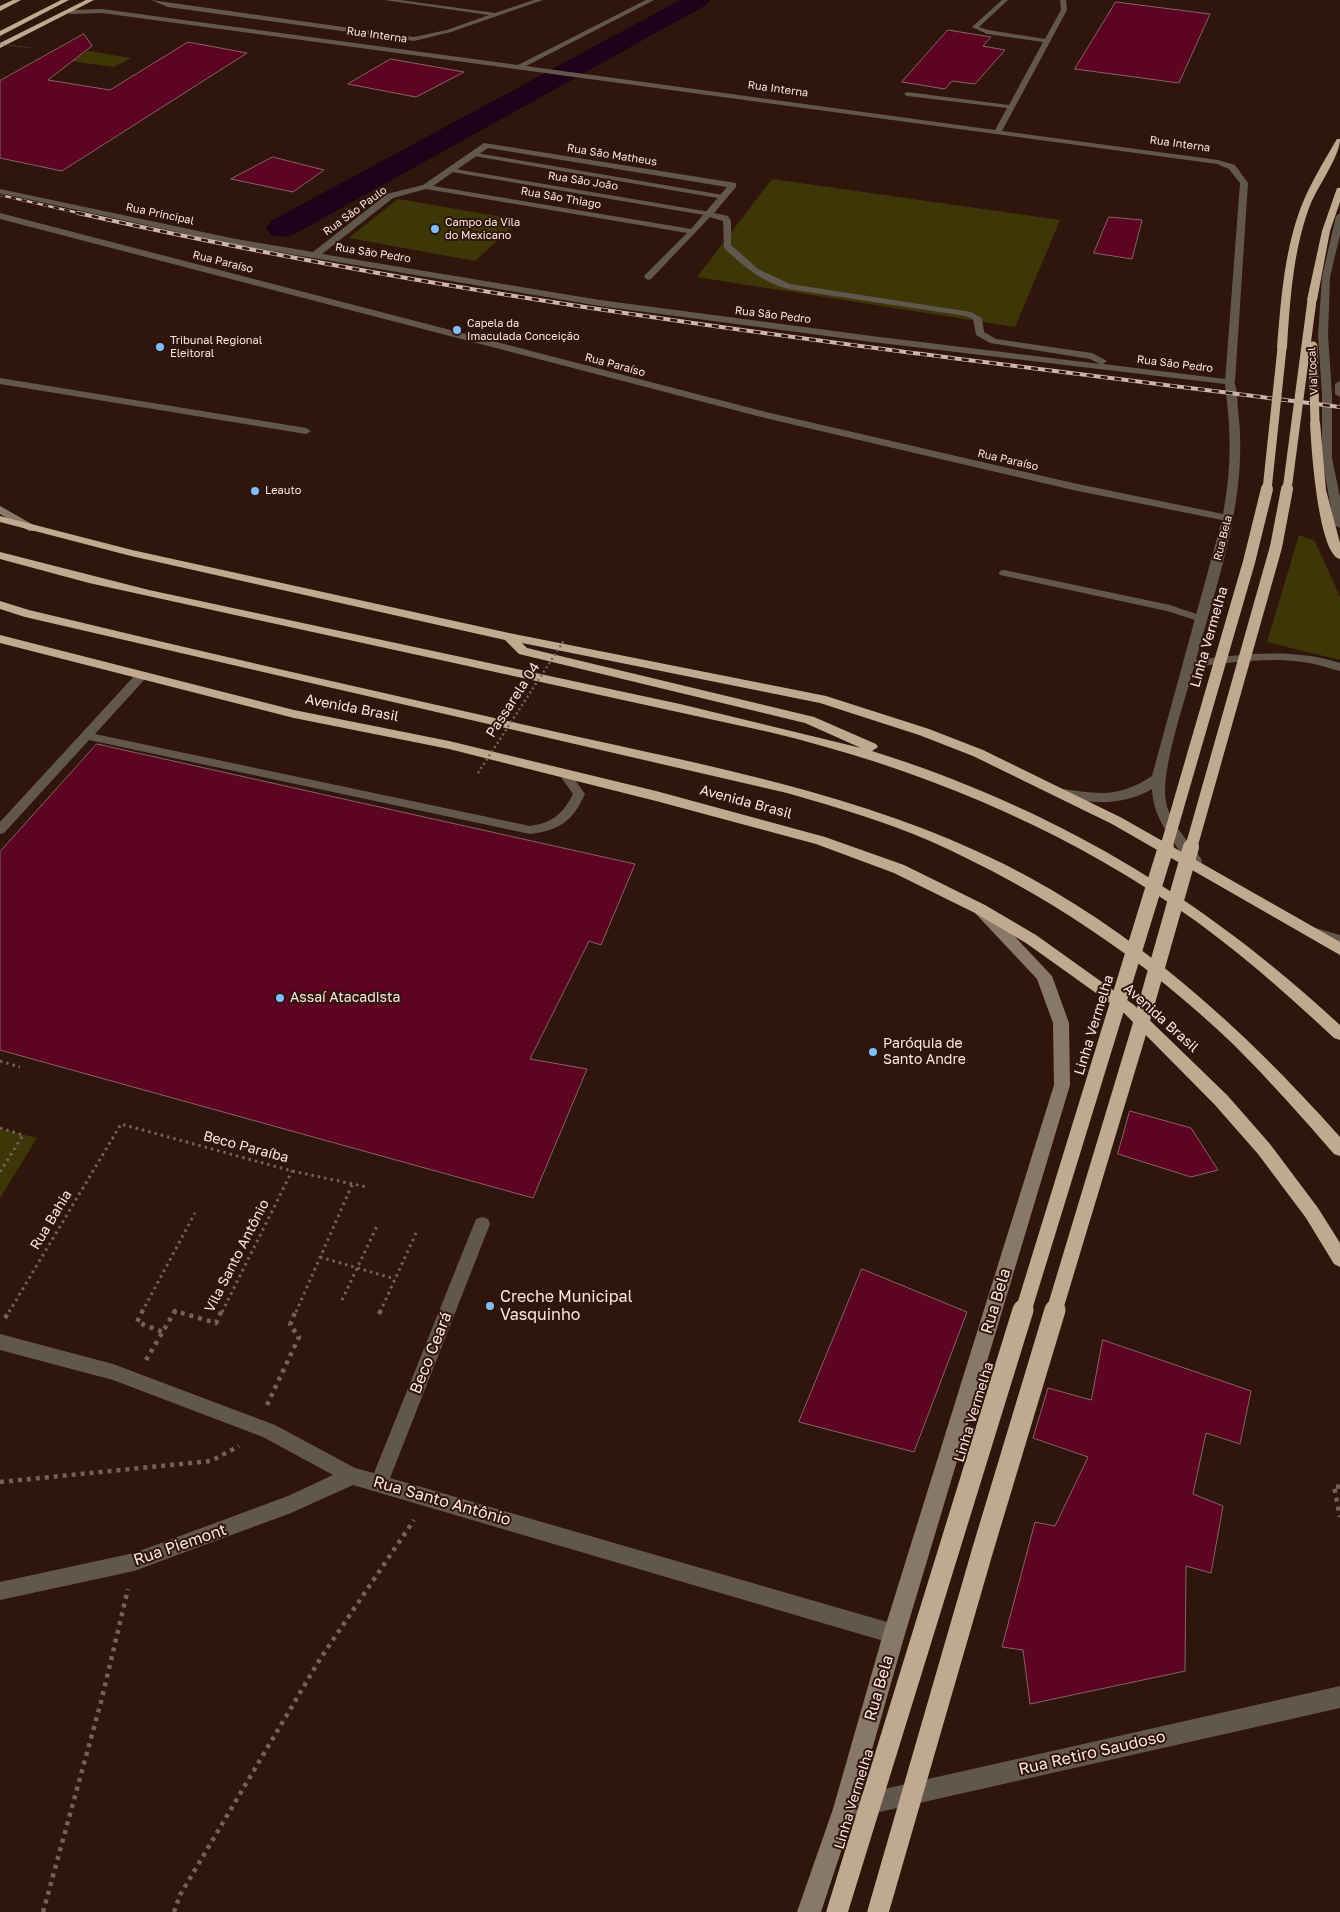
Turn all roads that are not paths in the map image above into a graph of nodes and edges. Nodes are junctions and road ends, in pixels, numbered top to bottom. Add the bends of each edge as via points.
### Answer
1 (18, 0) edge
2 (66, 0) edge
3 (92, 0) edge
4 (154, 0) edge
5 (387, 0) edge
6 (540, 0) edge
7 (651, 0) edge
8 (1005, 0) edge
9 (1063, 0) edge
10 (81, 3) edge
11 (0, 9) edge
12 (102, 11) junction
13 (70, 12) junction
14 (498, 14) junction
15 (0, 34) edge
16 (25, 34) junction
17 (1048, 42) junction
18 (0, 45) edge
19 (520, 67) junction
20 (907, 94) dead end
21 (1012, 108) junction
22 (998, 131) junction
23 (1340, 142) edge
24 (487, 145) joint
25 (474, 154) junction
26 (452, 170) junction
27 (426, 187) junction
28 (1340, 190) edge
29 (0, 191) edge
30 (724, 197) junction
31 (710, 214) junction
32 (0, 216) edge
33 (1340, 216) edge
34 (693, 232) junction
35 (315, 255) junction
36 (648, 277) dead end
37 (1312, 300) junction
38 (1110, 368) junction
39 (0, 381) edge
40 (1230, 382) junction
41 (1340, 386) edge
42 (1340, 394) edge
43 (306, 431) dead end
44 (0, 509) edge
45 (1228, 518) junction
46 (0, 519) edge
47 (1340, 525) edge
48 (33, 529) junction
49 (0, 555) edge
50 (1340, 556) edge
51 (1004, 573) dead end
52 (0, 605) edge
53 (1202, 620) junction
54 (509, 637) junction
55 (0, 639) edge
56 (1190, 664) junction
57 (1340, 667) edge
58 (141, 676) junction
59 (86, 736) junction
60 (564, 773) junction
61 (1158, 778) junction
62 (970, 791) junction
63 (1063, 794) junction
64 (0, 830) edge
65 (1200, 868) junction
66 (980, 909) junction
67 (1307, 931) junction
68 (1340, 940) edge
69 (1340, 948) edge
70 (1340, 1034) edge
71 (1340, 1149) edge
72 (482, 1224) dead end
73 (1340, 1259) edge
74 (0, 1342) edge
75 (352, 1476) junction
76 (379, 1483) junction
77 (0, 1591) edge
78 (894, 1634) junction
79 (1340, 1696) edge
80 (844, 1809) junction
81 (809, 1912) edge
82 (837, 1912) edge
83 (878, 1912) edge

1 - 11 highway
2 - 15 highway
3 - 10 highway
4 - 14 lane via 168,5 414,39
5 - 14 lane
6 - 14 lane
7 - 19 lane
8 - 17 lane via 975,27
9 - 17 lane via 1064,10
10 - 12 lane, Rua Interna
10 - 13 highway
10 - 16 highway via 41,21
12 - 13 lane, Rua Interna
12 - 19 lane, Rua Interna
13 - 16 highway
16 - 18 highway
17 - 21 lane
19 - 22 lane, Rua Interna
20 - 21 lane
21 - 22 lane
22 - 40 lane, Rua Interna via 1218,162 1232,167 1244,183
23 - 82 highway, Linha Vermelha, bridge via 1312,192 1298,232 1286,299 1267,494 1249,562 1152,896
24 - 25 street, Rua São Paulo
24 - 30 street, Rua São Matheus via 734,185
25 - 26 street, Rua São Paulo
25 - 30 lane
26 - 27 street, Rua São Paulo
26 - 31 lane, Rua São João
27 - 34 street, Rua São Thiago
27 - 35 street, Rua São Paulo via 390,196
28 - 37 highway via 1326,231
29 - 35 street, Rua Principal via 236,242
30 - 31 street
31 - 34 street
31 - 38 street via 725,218 726,246 765,278 788,286 968,314 977,318 979,334 985,338 1092,356
32 - 45 street, Rua Paraíso via 787,422 1102,494
33 - 47 street, Via Local via 1326,277 1323,336 1327,458
34 - 36 street
35 - 38 street, Rua São Pedro via 633,308
37 - 50 highway, bridge via 1317,471 1328,524
37 - 83 highway, bridge via 1285,507 1276,547 1140,1027
38 - 40 street, Rua São Pedro
39 - 43 lane
40 - 45 street, Rua Bela via 1236,433 1234,484
41 - 42 street
44 - 48 street
45 - 53 street, Rua Bela
46 - 48 highway
48 - 54 highway
49 - 62 highway via 102,583 823,741
51 - 53 lane via 1170,608
52 - 71 highway, Avenida Brasil via 222,660 699,767 800,792 923,833 1039,890 1141,957 1242,1042
53 - 56 street, Rua Bela
54 - 62 highway via 524,651 809,720
54 - 63 highway via 822,699 978,753
55 - 58 highway, Avenida Brasil
56 - 57 street via 1283,656 1323,661
56 - 61 street, Rua Bela
58 - 59 lane
58 - 60 highway, Avenida Brasil via 294,714 449,745
59 - 60 lane via 530,830 550,828 571,812 579,794
59 - 64 lane
60 - 66 highway, Avenida Brasil via 820,840 899,870
61 - 63 street via 1129,796 1110,798
61 - 65 street, Rua Bela via 1159,802 1165,819
62 - 70 highway via 1073,838 1130,870 1250,955
63 - 65 highway
65 - 67 highway
66 - 73 highway, Avenida Brasil via 1078,971 1129,1009 1170,1048 1264,1149 1312,1213
66 - 78 street, Rua Bela via 1044,976 1061,1023 1062,1085
67 - 68 street
67 - 69 highway
72 - 76 lane, Beco Ceará
74 - 75 lane, Rua Santo Antônio via 113,1372 263,1428
75 - 76 lane, Rua Santo Antônio
75 - 77 lane, Rua Piemont via 291,1504 134,1562
76 - 78 lane, Rua Santo Antônio
78 - 80 street, Rua Bela
79 - 80 street, Rua Retiro Saudoso
80 - 81 street, Rua Bela

